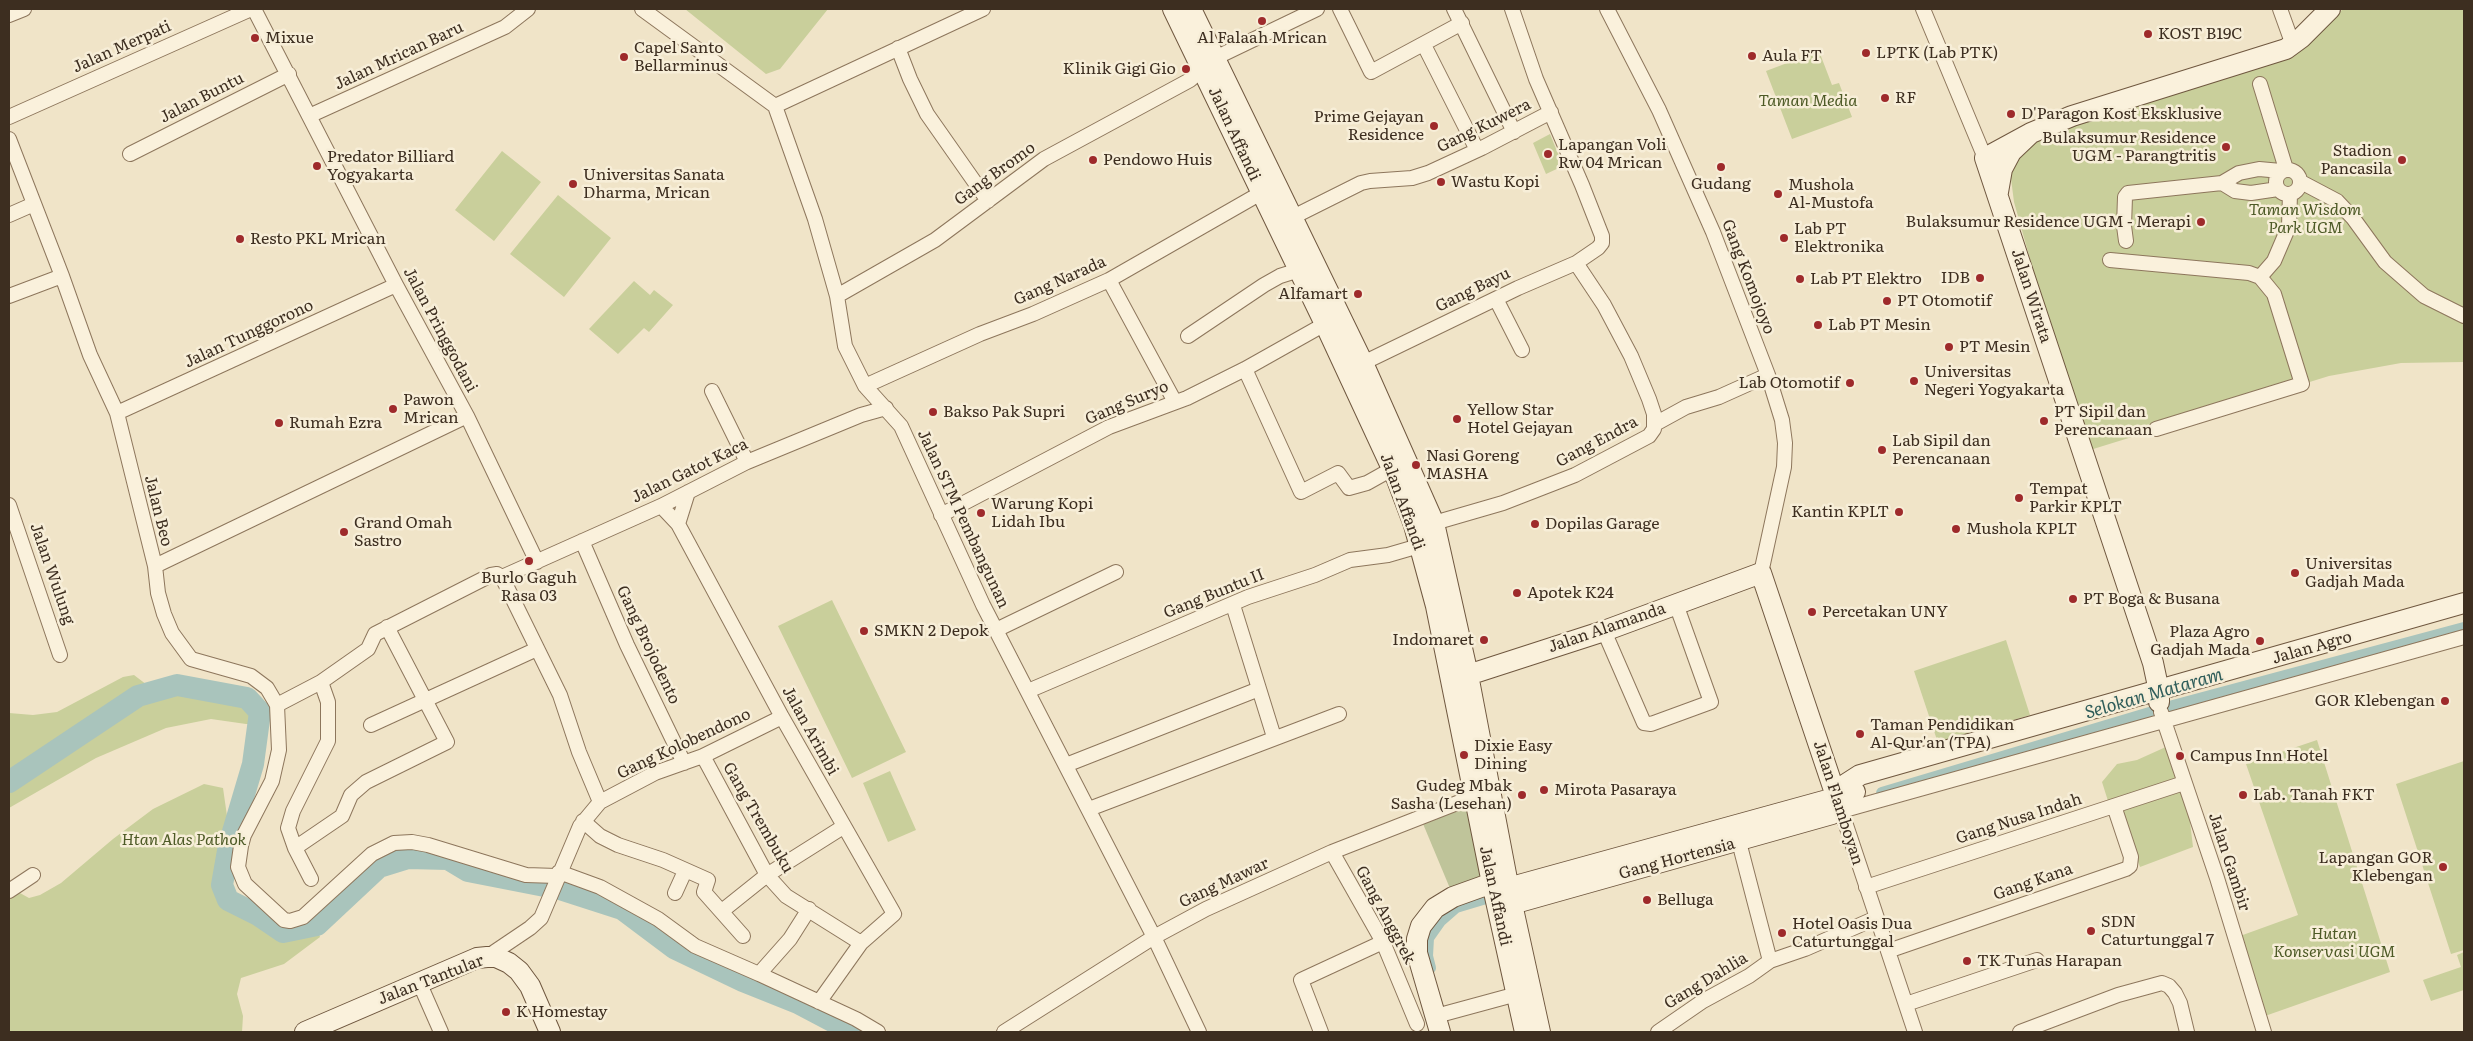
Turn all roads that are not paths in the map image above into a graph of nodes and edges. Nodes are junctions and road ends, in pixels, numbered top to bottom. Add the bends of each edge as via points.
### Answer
1 (24, 9) edge
2 (252, 9) edge
3 (528, 9) edge
4 (642, 9) edge
5 (983, 9) edge
6 (1172, 9) edge
7 (1191, 9) edge
8 (1317, 9) edge
9 (1340, 9) edge
10 (1454, 9) edge
11 (1512, 9) edge
12 (1607, 9) edge
13 (1923, 9) edge
14 (2280, 9) edge
15 (2330, 9) edge
16 (9, 14) edge
17 (1462, 23) junction
18 (1424, 45) junction
19 (2293, 45) junction
20 (898, 48) junction
21 (1209, 64) junction
22 (289, 74) junction
23 (2260, 84) dead end
24 (776, 106) junction
25 (1550, 112) junction
26 (309, 116) junction
27 (9, 117) edge
28 (1514, 132) junction
29 (2031, 133) junction
30 (9, 139) edge
31 (1477, 150) junction
32 (130, 154) dead end
33 (1984, 158) junction
34 (2284, 170) junction
35 (2300, 182) junction
36 (2222, 184) junction
37 (2284, 192) junction
38 (1261, 193) junction
39 (1998, 194) junction
40 (988, 201) junction
41 (34, 204) junction
42 (9, 215) edge
43 (1293, 216) junction
44 (2126, 241) dead end
45 (2110, 260) dead end
46 (1576, 263) junction
47 (1299, 270) junction
48 (62, 276) junction
49 (2260, 277) junction
50 (1109, 280) junction
51 (396, 285) junction
52 (9, 296) edge
53 (837, 296) junction
54 (1496, 299) junction
55 (2464, 316) edge
56 (1325, 324) junction
57 (1188, 336) dead end
58 (1522, 350) dead end
59 (1363, 363) junction
60 (1245, 369) junction
61 (1768, 375) junction
62 (865, 386) junction
63 (712, 391) dead end
64 (875, 398) junction
65 (1175, 402) junction
66 (886, 408) junction
67 (117, 414) junction
68 (861, 415) junction
69 (467, 416) junction
70 (1655, 424) junction
71 (2156, 430) dead end
72 (747, 462) junction
73 (1399, 472) junction
74 (688, 492) junction
75 (661, 506) junction
76 (10, 513) edge
77 (942, 515) junction
78 (678, 524) junction
79 (1434, 524) junction
80 (582, 542) junction
81 (1419, 546) junction
82 (537, 562) junction
83 (155, 566) junction
84 (1116, 572) dead end
85 (1761, 573) junction
86 (502, 577) junction
87 (2464, 603) edge
88 (1676, 604) junction
89 (1233, 605) junction
90 (2464, 617) edge
91 (387, 627) junction
92 (996, 630) junction
93 (1604, 630) junction
94 (2464, 637) edge
95 (537, 649) junction
96 (60, 655) dead end
97 (1459, 678) junction
98 (321, 682) junction
99 (1259, 688) junction
100 (1028, 691) junction
101 (425, 700) junction
102 (277, 706) junction
103 (2161, 708) junction
104 (1339, 714) dead end
105 (782, 718) junction
106 (371, 725) dead end
107 (1274, 737) junction
108 (703, 756) junction
109 (684, 763) junction
110 (1066, 765) junction
111 (2184, 783) junction
112 (1475, 796) junction
113 (600, 802) junction
114 (1839, 805) junction
115 (2114, 806) junction
116 (1089, 810) junction
117 (583, 821) junction
118 (843, 827) junction
119 (1739, 842) junction
120 (295, 848) junction
121 (1332, 852) junction
122 (685, 871) junction
123 (558, 874) junction
124 (767, 875) junction
125 (33, 876) dead end
126 (311, 879) dead end
127 (1866, 887) junction
128 (9, 891) edge
129 (675, 893) dead end
130 (1501, 895) junction
131 (809, 910) junction
132 (722, 911) junction
133 (1876, 918) junction
134 (742, 936) dead end
135 (1154, 936) junction
136 (1384, 942) junction
137 (861, 943) junction
138 (1888, 951) junction
139 (488, 957) junction
140 (2036, 960) dead end
141 (1770, 961) junction
142 (758, 974) junction
143 (419, 982) junction
144 (1517, 994) junction
145 (819, 1002) junction
146 (1906, 1004) junction
147 (1440, 1018) edge
148 (1416, 1028) edge
149 (305, 1032) edge
150 (441, 1032) edge
151 (550, 1032) edge
152 (878, 1032) edge
153 (1004, 1032) edge
154 (1200, 1032) edge
155 (1321, 1032) edge
156 (1525, 1032) edge
157 (1540, 1032) edge
158 (1658, 1032) edge
159 (1915, 1032) edge
160 (2020, 1032) edge
161 (2187, 1032) edge
162 (2264, 1032) edge

1 - 16 street
2 - 22 street, Jalan Pringgodani
2 - 27 street, Jalan Merpati
3 - 26 street, Jalan Mrican Baru via 505,27
4 - 24 street
5 - 20 street
6 - 21 main road, Jalan Affandi
7 - 21 main road, Jalan Affandi
8 - 21 street, Gang Bromo
9 - 18 street via 1372,72
10 - 17 street
11 - 25 street
12 - 61 street, Gang Komojoyo via 1658,110 1705,215
13 - 33 street, Jalan Wirata
14 - 19 street
15 - 19 main road
17 - 18 street
17 - 28 street
18 - 31 street
19 - 29 main road via 2072,116
20 - 24 street
20 - 40 street via 927,114
21 - 38 main road, Jalan Affandi
21 - 40 street, Gang Bromo via 1190,80 1044,159
21 - 43 main road, Jalan Affandi
22 - 26 street, Jalan Pringgodani
22 - 32 street, Jalan Buntu
23 - 34 street
24 - 53 street, Jalan STM Pembangunan via 815,219
25 - 28 street, Gang Kuwera
25 - 46 street, Gang Bayu via 1602,236 1598,248
26 - 51 street, Jalan Pringgodani
28 - 31 street, Gang Kuwera
29 - 33 main road
29 - 39 main road via 2011,152 2002,169
30 - 41 street, Jalan Beo
31 - 43 street, Gang Kuwera via 1412,178 1361,183
33 - 39 main road, Jalan Wirata
34 - 35 street via 2295,171
34 - 36 street via 2239,173
34 - 37 street via 2276,178
35 - 37 street via 2298,190
35 - 55 street via 2337,201 2385,262 2424,296
36 - 37 street via 2235,191
36 - 44 street via 2128,193 2125,197
37 - 49 street via 2289,226 2274,261
38 - 47 main road, Jalan Affandi
38 - 50 street, Gang Narada
39 - 103 main road, Jalan Wirata via 2154,667
40 - 53 street, Gang Bromo via 935,240
41 - 42 street
41 - 48 street, Jalan Beo
43 - 59 main road, Jalan Affandi
45 - 49 street via 2249,273
46 - 54 street, Gang Bayu
46 - 70 street, Gang Endra via 1620,333 1649,399
47 - 56 main road, Jalan Affandi
47 - 57 street via 1264,285
48 - 52 street
48 - 67 street, Jalan Beo via 90,354
49 - 71 street via 2274,294 2302,384
50 - 62 street, Gang Narada
50 - 65 street
51 - 67 street, Jalan Tunggorono
51 - 69 street, Jalan Pringgodani
53 - 62 street, Jalan STM Pembangunan via 845,346
54 - 58 street
54 - 59 street, Gang Bayu
56 - 60 street, Gang Suryo
56 - 73 main road, Jalan Affandi
59 - 73 main road, Jalan Affandi
60 - 65 street, Gang Suryo
60 - 73 street via 1301,492 1338,473 1349,488
61 - 70 street via 1719,397 1686,407
61 - 85 street, Gang Komojoyo via 1782,420 1785,443 1784,467
62 - 64 street, Jalan STM Pembangunan
63 - 72 street
64 - 66 street, Jalan STM Pembangunan
64 - 68 street, Jalan Gatot Kaca
65 - 77 street, Gang Suryo via 1109,426
66 - 68 street, Jalan Gatot Kaca
66 - 77 street, Jalan STM Pembangunan via 901,426
67 - 83 street, Jalan Beo
68 - 72 street, Jalan Gatot Kaca
69 - 82 street, Jalan Pringgodani
69 - 83 street, Jalan Beo
70 - 79 street, Gang Endra via 1649,436 1575,475 1503,503
72 - 74 street, Jalan Gatot Kaca
73 - 79 main road, Jalan Affandi
73 - 81 main road, Jalan Affandi
74 - 75 street, Jalan Gatot Kaca
74 - 78 street
75 - 78 street, Jalan Arimbi
75 - 80 street, Jalan Gatot Kaca
76 - 96 street, Jalan Wulung
77 - 92 street, Jalan STM Pembangunan
78 - 105 street, Jalan Arimbi
79 - 97 main road, Jalan Affandi
80 - 82 street, Jalan Gatot Kaca
80 - 109 street, Gang Brojodento
81 - 89 street, Gang Buntu II via 1388,555 1350,560
81 - 97 main road, Jalan Affandi
82 - 86 street, Jalan Gatot Kaca
83 - 102 street via 164,614 185,654 194,661 240,672 257,680 267,688
84 - 92 street
85 - 88 main road, Jalan Alamanda
85 - 114 main road, Jalan Flamboyan
86 - 91 street, Jalan Gatot Kaca via 491,575
86 - 95 street
87 - 103 main road, Jalan Agro
88 - 93 main road, Jalan Alamanda
88 - 93 street via 1711,702 1651,724 1644,723
89 - 99 street
89 - 100 street, Gang Buntu II
90 - 103 main road, Jalan Agro
91 - 98 street, Jalan Gatot Kaca via 373,636 366,651
91 - 101 street
92 - 100 street, Jalan STM Pembangunan
93 - 97 main road, Jalan Alamanda
94 - 103 street
95 - 101 street
95 - 113 street via 560,695
97 - 112 main road, Jalan Affandi
97 - 130 main road, Jalan Affandi
98 - 102 street, Jalan Gatot Kaca
98 - 120 street via 328,702 330,735 288,824
99 - 107 street
99 - 110 street
100 - 110 street, Jalan STM Pembangunan
101 - 106 street
101 - 120 street via 447,742 366,782 351,795 342,816
102 - 123 street via 279,750 272,780 244,835 238,867 250,891 284,920 303,917 378,849 401,842 441,848 526,875
103 - 111 street, Jalan Gambir
103 - 114 street
103 - 114 main road via 1860,776 1846,784
104 - 107 street
105 - 108 street, Gang Kolobendono
105 - 118 street, Jalan Arimbi
107 - 116 street
108 - 109 street, Gang Kolobendono
108 - 124 street, Gang Trembuku
109 - 113 street, Gang Kolobendono via 656,773
110 - 116 street, Jalan STM Pembangunan
111 - 115 street, Gang Nusa Indah
111 - 162 street, Jalan Gambir
112 - 121 street, Gang Mawar
112 - 130 main road, Jalan Affandi
113 - 117 street
114 - 119 main road, Gang Hortensia via 1832,814
114 - 127 street, Jalan Flamboyan
114 - 130 main road, Gang Hortensia
115 - 127 street, Gang Nusa Indah
115 - 138 street, Gang Kana via 2131,857 2130,866 2126,869
116 - 135 street, Jalan STM Pembangunan
117 - 122 street via 618,846 663,860
117 - 123 street
118 - 124 street
118 - 137 street, Jalan Arimbi via 894,914
119 - 130 main road, Gang Hortensia
119 - 141 street, Gang Dahlia
120 - 126 street
121 - 135 street, Gang Mawar
121 - 136 street, Gang Anggrek
122 - 129 street
122 - 132 street via 708,880 704,892
123 - 139 street via 541,918
123 - 142 street via 600,887 658,919 695,946
124 - 131 street, Gang Trembuku via 786,896
124 - 132 street
125 - 128 street
127 - 133 street, Jalan Flamboyan
130 - 144 main road, Jalan Affandi
130 - 147 main road via 1453,897 1435,908 1421,926 1417,953
130 - 157 main road, Jalan Affandi
131 - 137 street, Gang Trembuku
131 - 142 street via 790,938
132 - 134 street
133 - 138 street, Jalan Flamboyan
133 - 141 street
135 - 153 street, Gang Mawar
135 - 154 street, Jalan STM Pembangunan
136 - 148 street, Gang Anggrek
136 - 155 street via 1301,980
137 - 145 street
138 - 146 street, Jalan Flamboyan
139 - 143 main road, Jalan Tantular via 477,958
139 - 151 main road, Jalan Tantular via 509,962 519,971 530,986
140 - 146 street
141 - 158 street, Gang Dahlia
142 - 145 street
143 - 149 main road, Jalan Tantular
143 - 150 street
144 - 147 street, Gang Anggrek
144 - 156 main road, Jalan Affandi
145 - 152 street
146 - 159 street, Jalan Flamboyan
147 - 148 street, Gang Anggrek
160 - 161 street via 2118,995 2162,983 2175,993

